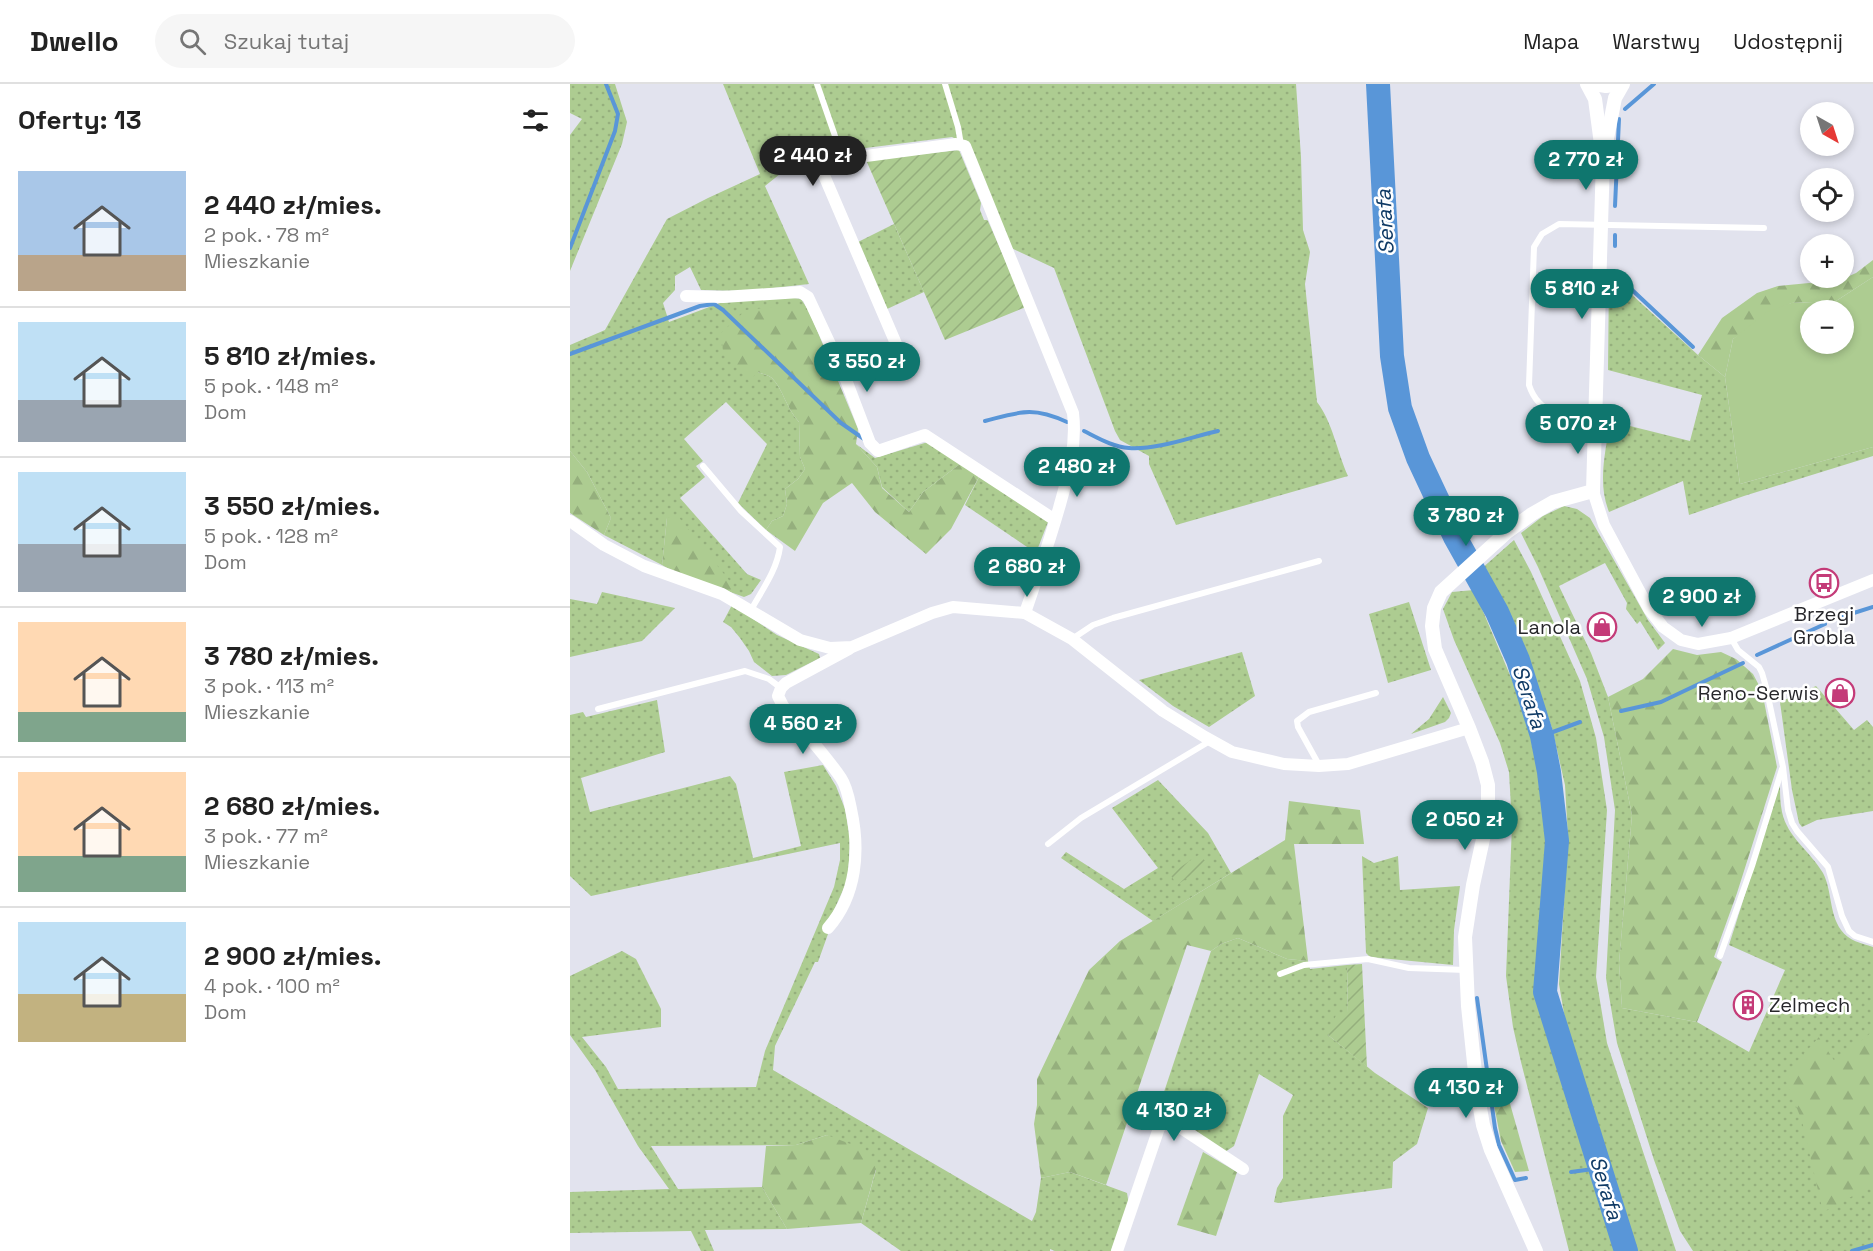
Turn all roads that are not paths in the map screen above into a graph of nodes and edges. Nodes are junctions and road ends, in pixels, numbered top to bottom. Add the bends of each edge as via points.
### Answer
1 (817, 84) edge
2 (945, 84) edge
3 (1587, 84) edge
4 (1594, 84) edge
5 (1621, 84) edge
6 (962, 145) junction
7 (843, 159) junction
8 (1603, 159) junction
9 (1601, 224) junction
10 (1764, 228) dead end
11 (686, 296) dead end
12 (900, 353) dead end
13 (1595, 418) junction
14 (703, 466) dead end
15 (1593, 491) junction
16 (1055, 520) junction
17 (570, 521) edge
18 (1319, 561) dead end
19 (1873, 580) edge
20 (751, 610) junction
21 (1025, 613) junction
22 (1731, 638) junction
23 (1072, 639) junction
24 (852, 647) junction
25 (781, 688) junction
26 (1376, 693) dead end
27 (598, 709) dead end
28 (1469, 728) junction
29 (1210, 740) junction
30 (1319, 766) junction
31 (1783, 767) junction
32 (1048, 844) dead end
33 (828, 928) dead end
34 (1873, 942) edge
35 (1720, 956) dead end
36 (1466, 969) junction
37 (1280, 974) dead end
38 (1243, 1169) dead end
39 (1117, 1251) edge
40 (1536, 1251) edge

1 - 7 lane
2 - 6 lane
3 - 8 street via 1595,99
4 - 5 street
5 - 8 street
6 - 7 street
6 - 16 street via 1073,413 1071,463
7 - 12 street via 836,160 823,173
8 - 9 street
9 - 10 lane
9 - 13 street
9 - 13 lane via 1559,224 1547,230 1534,247 1529,385 1540,405 1555,413
11 - 16 street via 800,291 808,297 870,443 878,451 925,435
13 - 15 street
14 - 20 lane via 741,511 780,547 770,577
15 - 22 street via 1604,525 1649,609 1663,627 1675,637 1698,644
15 - 28 street via 1553,502 1532,514 1447,586 1436,601 1432,634
16 - 21 street
17 - 20 street via 644,566 722,594
18 - 23 lane via 1092,625
19 - 22 street
20 - 24 street via 801,640 830,648
21 - 23 street
21 - 24 street via 953,607
22 - 31 lane via 1762,673
23 - 29 street via 1163,711
24 - 25 street
25 - 27 lane via 769,679 745,671
25 - 33 street via 778,696 783,706 842,780 852,815 856,866 837,918
26 - 30 lane via 1310,712 1297,721
28 - 30 street via 1348,764
28 - 36 street via 1485,774 1488,799 1467,924
29 - 30 street via 1233,752 1284,764
29 - 32 lane via 1081,818
31 - 34 lane via 1792,823 1828,867 1849,931
31 - 35 lane
36 - 37 lane via 1409,968 1368,959 1304,965
36 - 40 street via 1483,1125
38 - 39 street via 1165,1122 1159,1128

